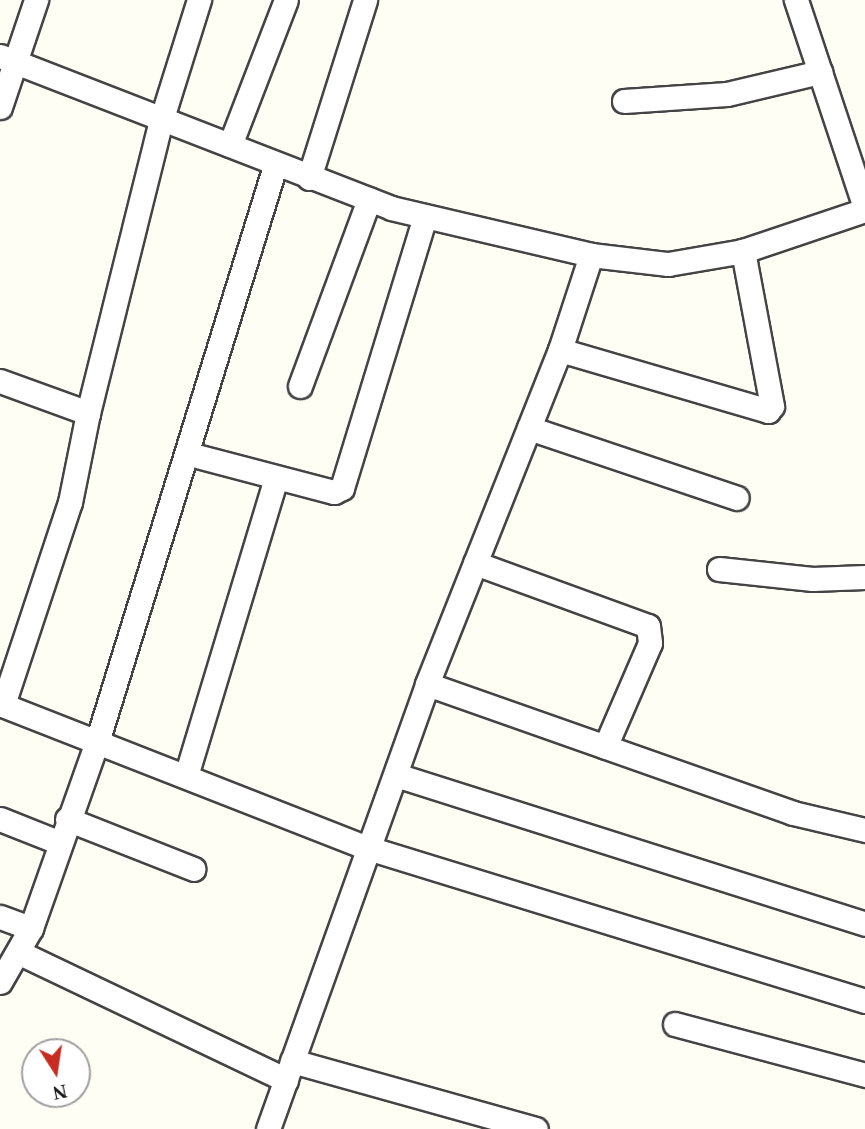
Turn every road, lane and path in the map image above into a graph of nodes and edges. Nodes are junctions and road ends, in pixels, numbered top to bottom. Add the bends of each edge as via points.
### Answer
1 (36, 0) edge
2 (200, 0) edge
3 (286, 0) edge
4 (365, 0) edge
5 (796, 0) edge
6 (8, 60) edge
7 (820, 72) junction
8 (624, 101) dead end
9 (0, 107) edge
10 (162, 121) junction
11 (230, 145) junction
12 (275, 166) junction
13 (309, 178) junction
14 (369, 199) junction
15 (865, 209) edge
16 (425, 217) junction
17 (743, 251) junction
18 (592, 255) junction
19 (560, 350) junction
20 (0, 381) edge
21 (300, 386) dead end
22 (88, 413) junction
23 (529, 428) junction
24 (188, 454) junction
25 (276, 478) junction
26 (737, 498) dead end
27 (475, 563) junction
28 (719, 569) dead end
29 (865, 577) edge
30 (427, 684) junction
31 (1, 705) edge
32 (97, 742) junction
33 (604, 747) junction
34 (396, 775) junction
35 (186, 776) junction
36 (0, 819) edge
37 (67, 819) junction
38 (865, 830) edge
39 (58, 842) junction
40 (368, 848) junction
41 (194, 869) dead end
42 (0, 917) edge
43 (865, 924) edge
44 (31, 928) junction
45 (20, 953) junction
46 (0, 982) edge
47 (865, 1001) edge
48 (675, 1024) dead end
49 (289, 1070) junction
50 (865, 1075) edge
51 (268, 1129) edge
52 (536, 1129) edge

1 - 6 street
2 - 10 street
3 - 11 street
4 - 13 street
5 - 7 street
6 - 9 street
6 - 10 street
7 - 8 street via 727,94
7 - 15 street
10 - 11 street
10 - 22 street
11 - 12 street
12 - 13 street
12 - 24 street
13 - 14 street
14 - 16 street
14 - 21 street
15 - 17 street
16 - 18 street
16 - 25 street via 342,488 334,492
17 - 18 street via 668,264
17 - 19 street via 772,406 768,411
18 - 19 street
19 - 23 street
20 - 22 street
22 - 31 street via 70,502
23 - 26 street
23 - 27 street
24 - 25 street
24 - 32 street
25 - 35 street
27 - 30 street
27 - 33 street via 648,626 650,643
28 - 29 street via 812,579
30 - 33 street
30 - 34 street
31 - 32 street
32 - 35 street
32 - 37 street
33 - 38 street via 793,813
34 - 40 street
34 - 43 street
35 - 40 street
36 - 39 street
37 - 39 street
37 - 41 street
39 - 44 street
40 - 47 street
40 - 49 street
42 - 44 street
44 - 45 street
45 - 46 street
45 - 49 street
48 - 50 street
49 - 51 street
49 - 52 street

